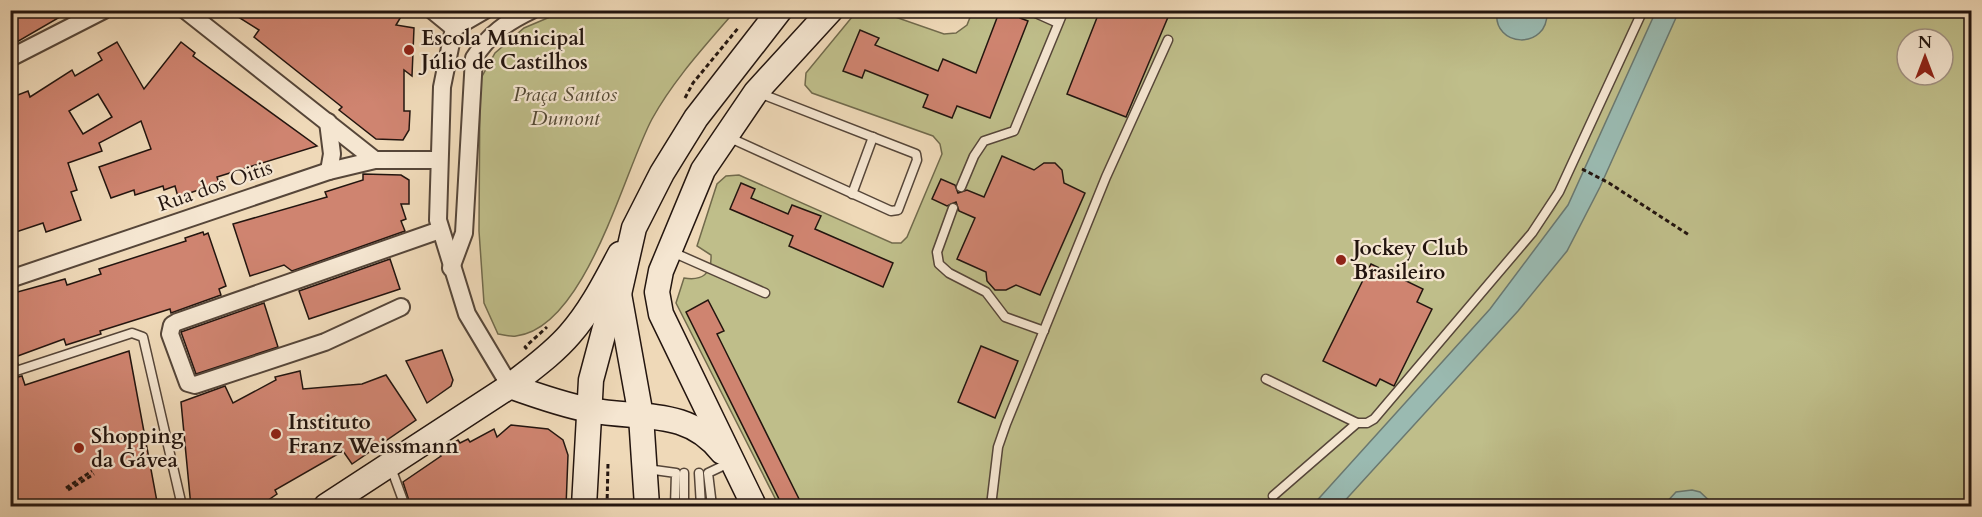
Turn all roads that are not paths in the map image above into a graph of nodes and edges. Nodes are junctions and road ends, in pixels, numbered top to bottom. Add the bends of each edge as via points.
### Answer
1 (104, 10) edge
2 (185, 10) edge
3 (432, 10) edge
4 (485, 10) edge
5 (532, 10) edge
6 (780, 10) edge
7 (831, 10) edge
8 (1029, 10) edge
9 (1064, 10) edge
10 (1643, 10) edge
11 (1058, 23) junction
12 (454, 28) junction
13 (1168, 40) dead end
14 (10, 58) edge
15 (756, 92) junction
16 (328, 122) junction
17 (725, 136) junction
18 (873, 137) junction
19 (375, 160) junction
20 (438, 160) junction
21 (329, 171) junction
22 (961, 188) dead end
23 (852, 194) junction
24 (953, 208) dead end
25 (634, 228) junction
26 (440, 230) junction
27 (670, 251) junction
28 (451, 268) junction
29 (10, 279) edge
30 (765, 293) dead end
31 (619, 294) junction
32 (401, 307) dead end
33 (1044, 331) junction
34 (10, 373) edge
35 (1266, 379) dead end
36 (510, 386) junction
37 (588, 410) junction
38 (641, 416) junction
39 (1357, 423) junction
40 (389, 465) junction
41 (734, 466) junction
42 (646, 469) junction
43 (680, 473) junction
44 (704, 473) junction
45 (1273, 496) dead end
46 (182, 507) edge
47 (326, 507) edge
48 (405, 507) edge
49 (584, 507) edge
50 (647, 507) edge
51 (675, 507) edge
52 (684, 507) edge
53 (701, 507) edge
54 (712, 507) edge
55 (754, 507) edge
56 (991, 507) edge

1 - 14 street
2 - 16 street
3 - 12 street
4 - 12 street
5 - 28 street via 485,40 474,58 464,233
6 - 25 main road via 696,118
7 - 15 main road
8 - 11 lane
9 - 11 lane
10 - 39 lane via 1559,192 1532,232 1374,419
11 - 22 lane via 1014,130 984,141
12 - 20 street via 442,87
13 - 33 lane via 1106,177
15 - 17 main road
15 - 18 lane
16 - 19 street
16 - 21 street via 332,154
17 - 23 lane
17 - 27 main road via 703,170
18 - 23 lane
18 - 23 lane via 916,154 917,160 898,210 891,211
19 - 20 street, Rua dos Oitis
19 - 21 street, Rua dos Oitis
20 - 26 street
21 - 29 street, Rua dos Oitis
24 - 33 lane via 937,252 939,264 986,292 1005,317
25 - 31 main road
25 - 36 main road via 595,300 569,336
26 - 28 street
26 - 32 street via 177,322 170,334 188,383 195,385 325,342
27 - 30 lane
27 - 41 main road via 657,292 661,314
28 - 36 street via 467,314
31 - 37 main road via 601,339
31 - 38 main road
33 - 56 lane via 998,447
34 - 46 lane via 138,333 143,337
35 - 39 lane
36 - 37 main road
36 - 40 main road
37 - 38 main road
37 - 49 main road
38 - 41 main road via 675,419 695,426 712,439
38 - 42 main road
39 - 45 lane
40 - 47 main road
40 - 48 lane
41 - 44 lane
41 - 55 main road
42 - 43 lane
42 - 50 main road
43 - 44 lane
43 - 51 lane
43 - 52 lane
44 - 53 lane
44 - 54 lane

